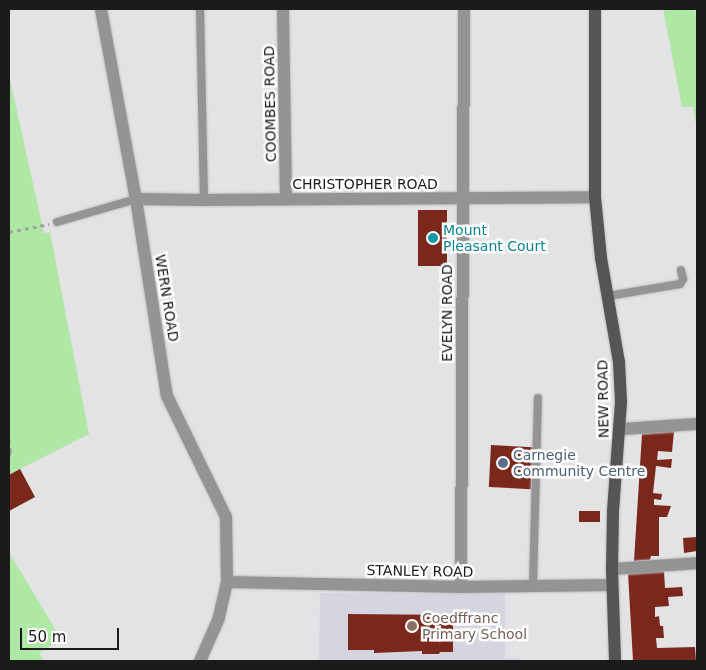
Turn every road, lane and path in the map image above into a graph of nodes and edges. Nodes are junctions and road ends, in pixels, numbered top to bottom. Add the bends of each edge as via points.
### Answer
1 (101, 9) edge
2 (200, 9) edge
3 (283, 9) edge
4 (464, 9) edge
5 (594, 9) edge
6 (595, 197) junction
7 (136, 199) junction
8 (286, 199) junction
9 (462, 199) junction
10 (204, 200) junction
11 (57, 222) joint
12 (9, 232) edge
13 (681, 270) dead end
14 (608, 296) junction
15 (538, 398) dead end
16 (697, 424) edge
17 (621, 429) junction
18 (9, 440) edge
19 (9, 456) edge
20 (697, 563) edge
21 (612, 569) junction
22 (227, 582) junction
23 (612, 585) junction
24 (533, 586) junction
25 (461, 587) junction
26 (200, 661) edge
27 (615, 661) edge

1 - 7 street, WERN ROAD
2 - 10 lane
3 - 8 street, COOMBES ROAD
4 - 9 street, EVELYN ROAD
5 - 6 main road, NEW ROAD
6 - 9 street, CHRISTOPHER ROAD
6 - 14 main road, NEW ROAD
7 - 10 street, CHRISTOPHER ROAD
7 - 11 lane
7 - 22 street, WERN ROAD via 167,396 226,517
8 - 9 street, CHRISTOPHER ROAD
8 - 10 street, CHRISTOPHER ROAD
9 - 25 street, EVELYN ROAD
11 - 12 path
13 - 14 lane via 683,279 680,284
14 - 17 main road, NEW ROAD via 619,362
15 - 24 lane
16 - 17 street
17 - 21 main road, NEW ROAD via 613,512
18 - 19 path via 12,452
20 - 21 street
21 - 23 main road, NEW ROAD
22 - 25 street, STANLEY ROAD
22 - 26 street, WERN ROAD via 219,618
23 - 24 street, STANLEY ROAD
23 - 27 main road, NEW ROAD
24 - 25 street, STANLEY ROAD

